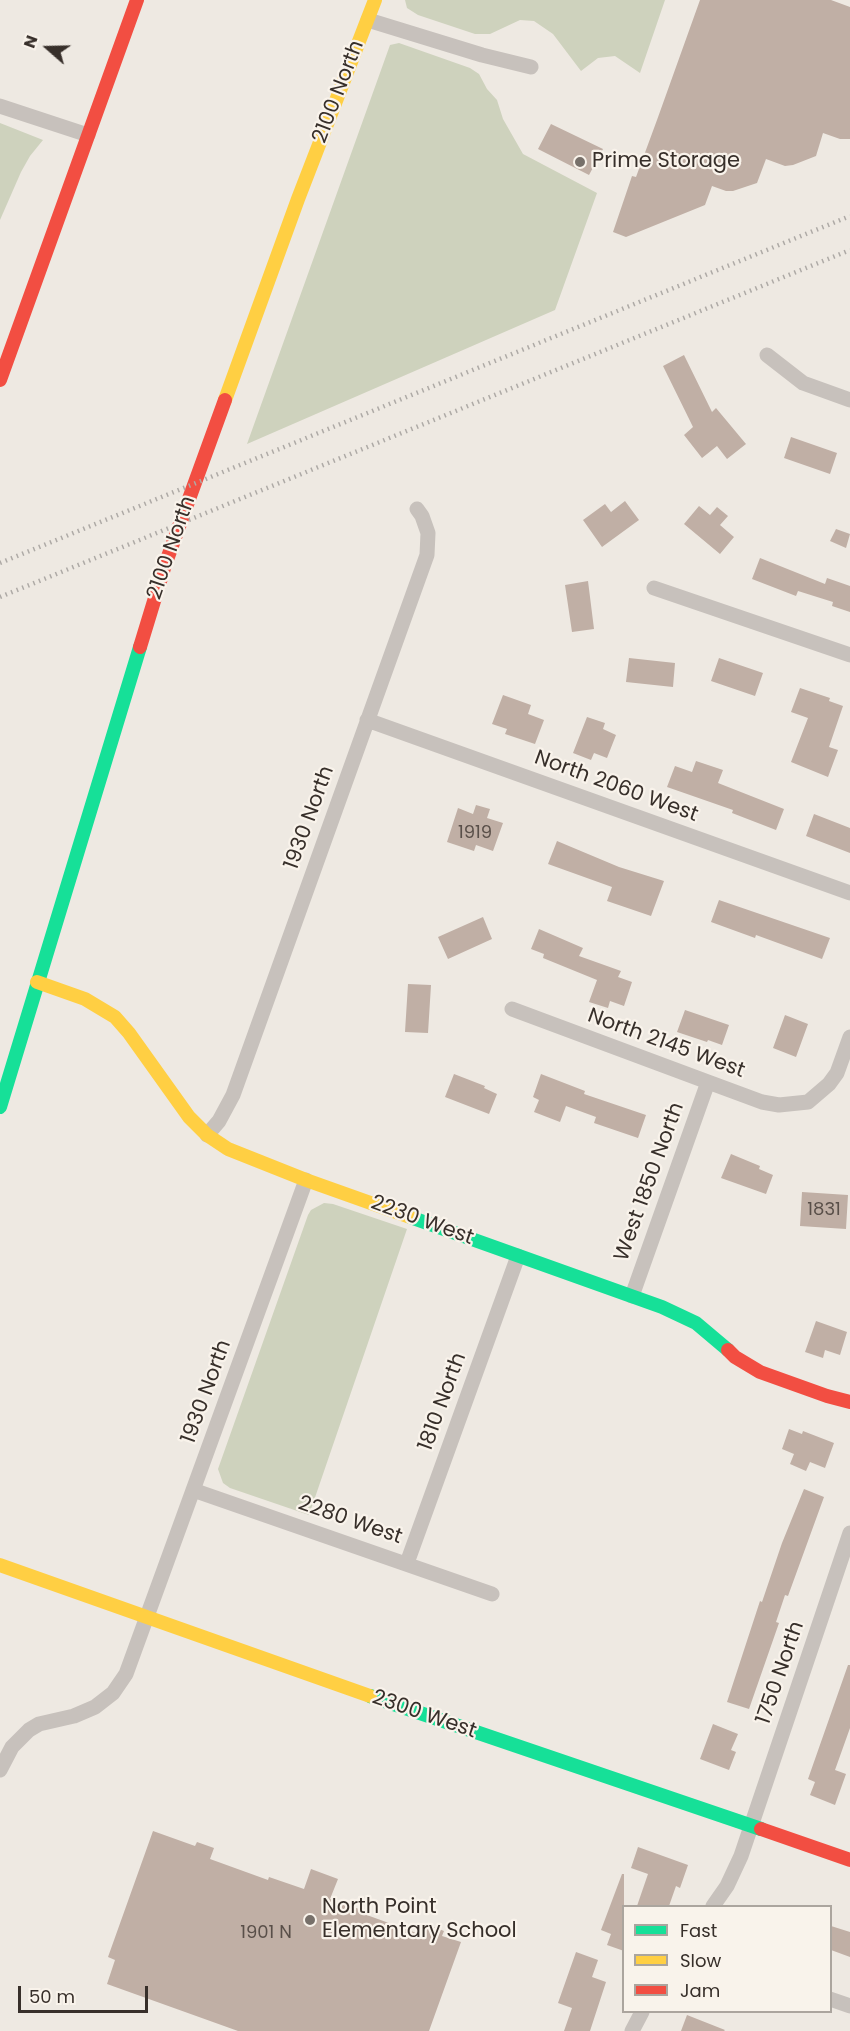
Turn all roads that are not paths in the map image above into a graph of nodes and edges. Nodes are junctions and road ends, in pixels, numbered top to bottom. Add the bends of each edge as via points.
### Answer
1 (137, 0) edge
2 (375, 0) edge
3 (368, 20) junction
4 (531, 67) dead end
5 (0, 106) edge
6 (88, 135) junction
7 (767, 355) dead end
8 (0, 380) edge
9 (850, 400) edge
10 (417, 509) dead end
11 (654, 588) dead end
12 (850, 655) edge
13 (367, 720) junction
14 (850, 893) edge
15 (37, 982) junction
16 (512, 1009) dead end
17 (850, 1037) edge
18 (708, 1082) junction
19 (0, 1107) edge
20 (207, 1135) junction
21 (306, 1180) junction
22 (518, 1256) junction
23 (632, 1296) junction
24 (850, 1402) edge
25 (193, 1490) junction
26 (850, 1533) edge
27 (407, 1563) junction
28 (0, 1565) edge
29 (492, 1593) dead end
30 (146, 1617) junction
31 (2, 1760) edge
32 (752, 1827) junction
33 (850, 1860) edge
34 (714, 1905) edge
35 (832, 1999) edge
36 (850, 2006) edge
37 (641, 2013) edge
38 (632, 2031) edge

1 - 6 main road
2 - 3 main road, 2100 North
3 - 4 street
3 - 15 main road, 2100 North via 297,199 165,565
5 - 6 street
6 - 8 main road
7 - 9 street via 802,383
10 - 13 street, 1930 North via 428,533 427,555
11 - 12 street
13 - 14 street, North 2060 West
13 - 20 street, 1930 North via 233,1095
15 - 19 main road, 2100 North
15 - 20 main road, 2230 West via 85,999 115,1017 181,1107
16 - 18 street, North 2145 West
17 - 18 street, North 2145 West via 837,1073 808,1102 762,1102
18 - 23 street, West 1850 North
20 - 21 main road, 2230 West via 242,1156
21 - 22 main road, 2230 West
21 - 25 street, 1930 North
22 - 23 main road, 2230 West
22 - 27 street, 1810 North
23 - 24 main road, 2230 West via 696,1323 735,1357 760,1371
25 - 27 street, 2280 West
25 - 30 street, 1930 North
26 - 32 street, 1750 North
27 - 29 street, 2280 West
28 - 30 main road, 2300 West
30 - 31 street, 1930 North via 126,1674 105,1701 85,1712 28,1730
30 - 32 main road, 2300 West
32 - 33 main road, 2300 West
32 - 34 street, 1750 North via 727,1886
35 - 36 street
37 - 38 street

